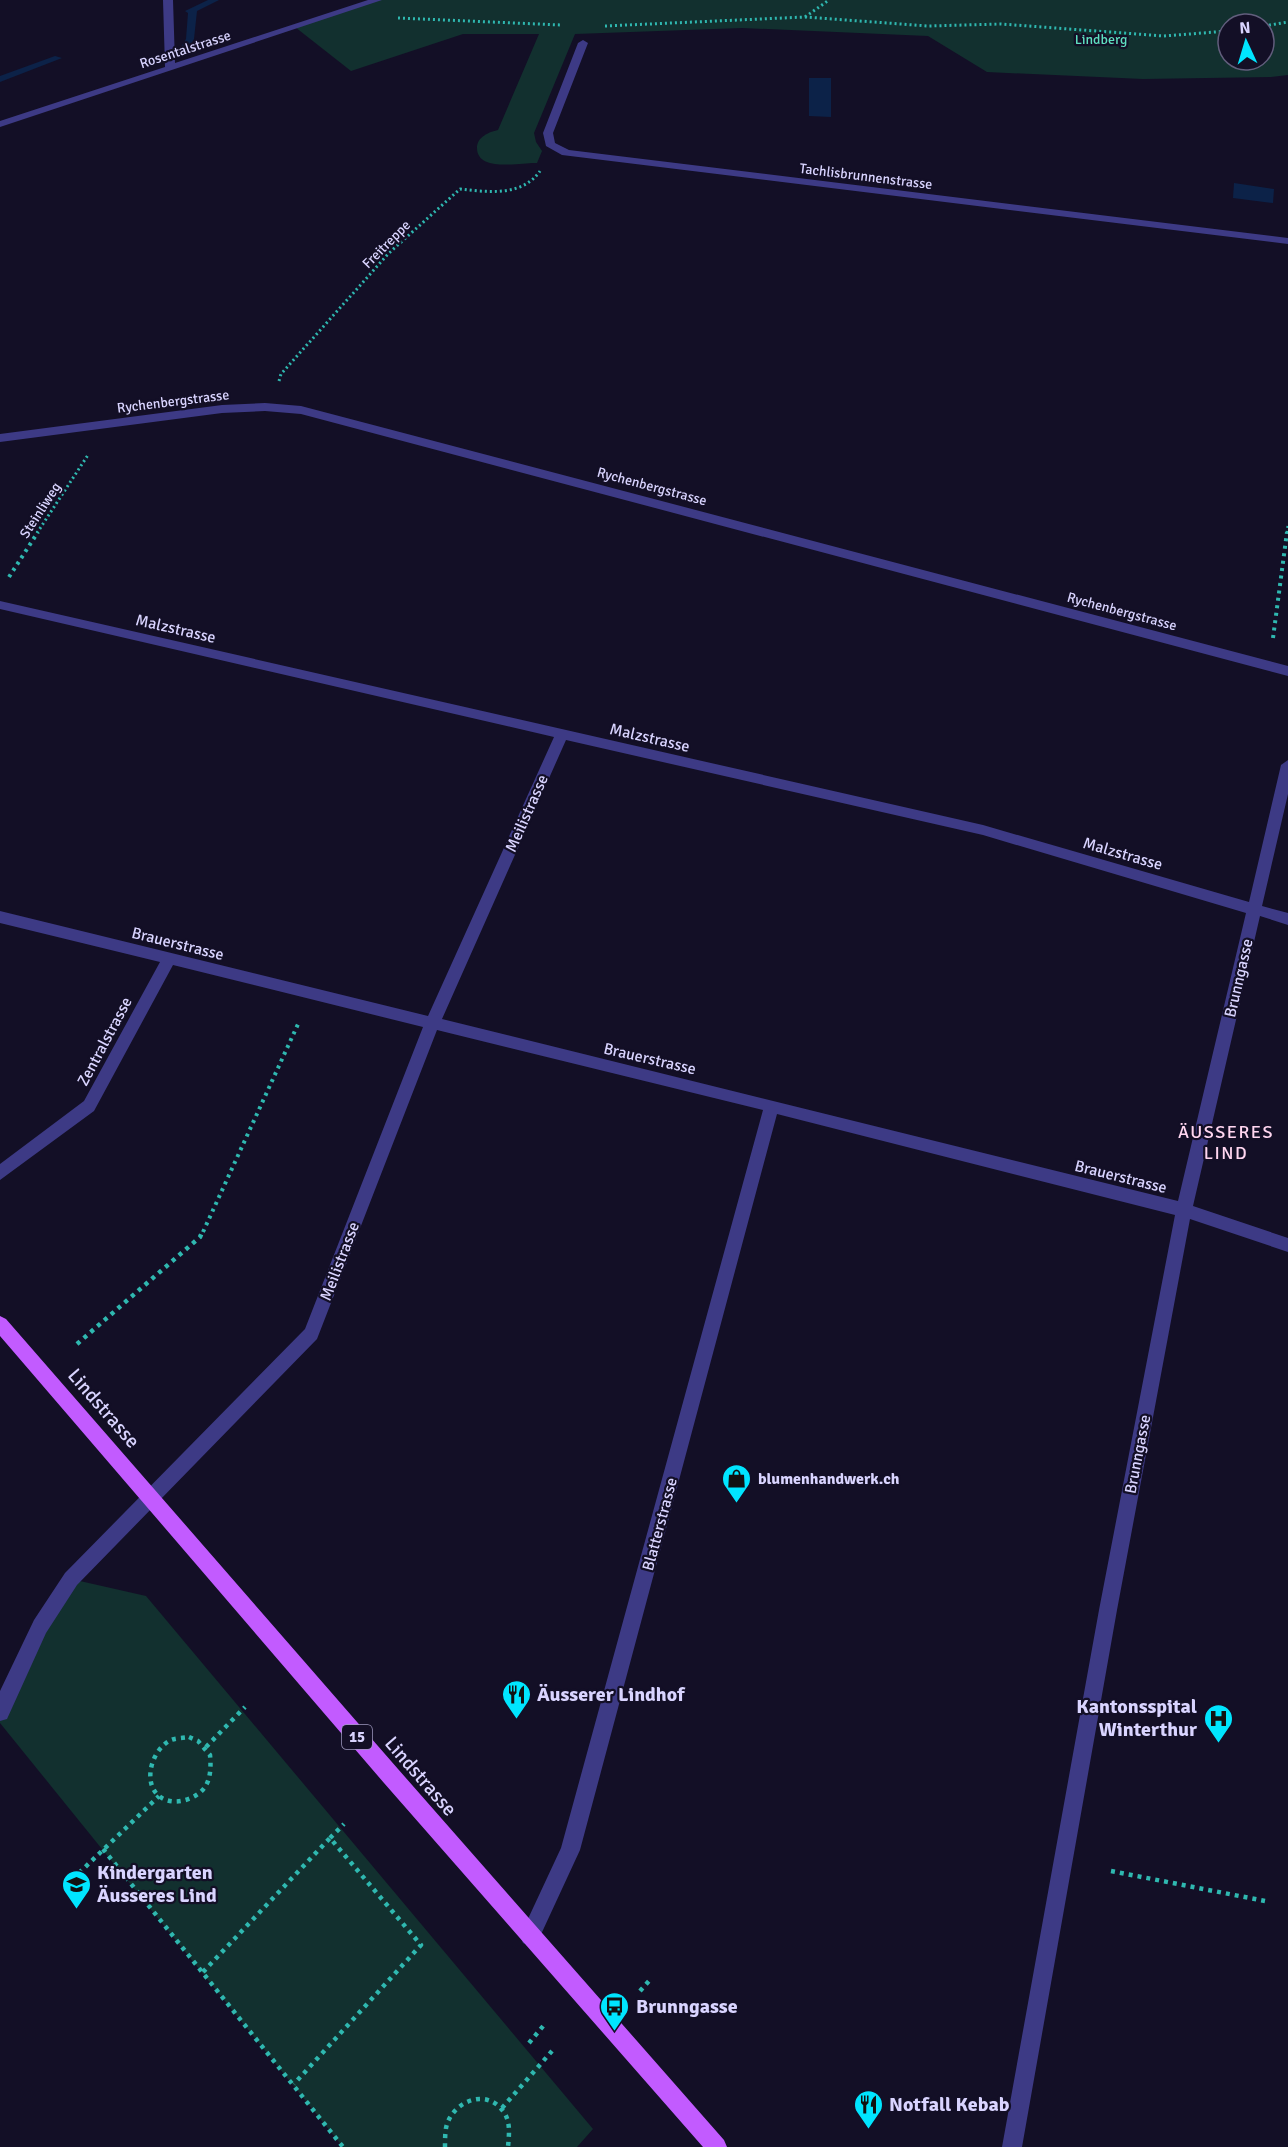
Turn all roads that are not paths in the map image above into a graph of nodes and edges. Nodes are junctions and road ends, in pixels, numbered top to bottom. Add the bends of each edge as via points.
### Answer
1 (168, 0) edge
2 (377, 0) edge
3 (583, 43) road end
4 (170, 68) junction
5 (0, 124) edge
6 (1288, 241) edge
7 (0, 438) edge
8 (0, 605) edge
9 (1288, 671) edge
10 (562, 734) junction
11 (1288, 765) edge
12 (1254, 909) junction
13 (0, 917) edge
14 (1288, 919) edge
15 (169, 959) junction
16 (432, 1024) junction
17 (772, 1106) junction
18 (0, 1173) edge
19 (1184, 1210) junction
20 (1288, 1245) edge
21 (0, 1324) edge
22 (151, 1497) junction
23 (0, 1712) edge
24 (530, 1936) junction
25 (717, 2147) edge
26 (1012, 2147) edge

1 - 4 street
2 - 4 street, Rosentalstrasse
3 - 6 street, Tachlisbrunnenstrasse via 548,133 550,144 566,153
4 - 5 street, Rosentalstrasse
7 - 9 street, Rychenbergstrasse via 222,409 265,406 301,410
8 - 10 street, Malzstrasse
10 - 12 street, Malzstrasse via 983,830
10 - 16 street, Meilistrasse
11 - 12 street, Brunngasse
12 - 14 street, Malzstrasse
12 - 19 street, Brunngasse
13 - 15 street, Brauerstrasse
15 - 16 street, Brauerstrasse
15 - 18 street, Zentralstrasse via 89,1106
16 - 17 street, Brauerstrasse
16 - 22 street, Meilistrasse via 311,1334
17 - 19 street, Brauerstrasse
17 - 24 street, Blatterstrasse via 570,1850
19 - 20 street, Brauerstrasse
19 - 26 street, Brunngasse
21 - 22 main road, Lindstrasse / 15
22 - 23 street, Meilistrasse via 56,1598 35,1632
22 - 24 main road, Lindstrasse / 15
24 - 25 main road, Lindstrasse / 15

